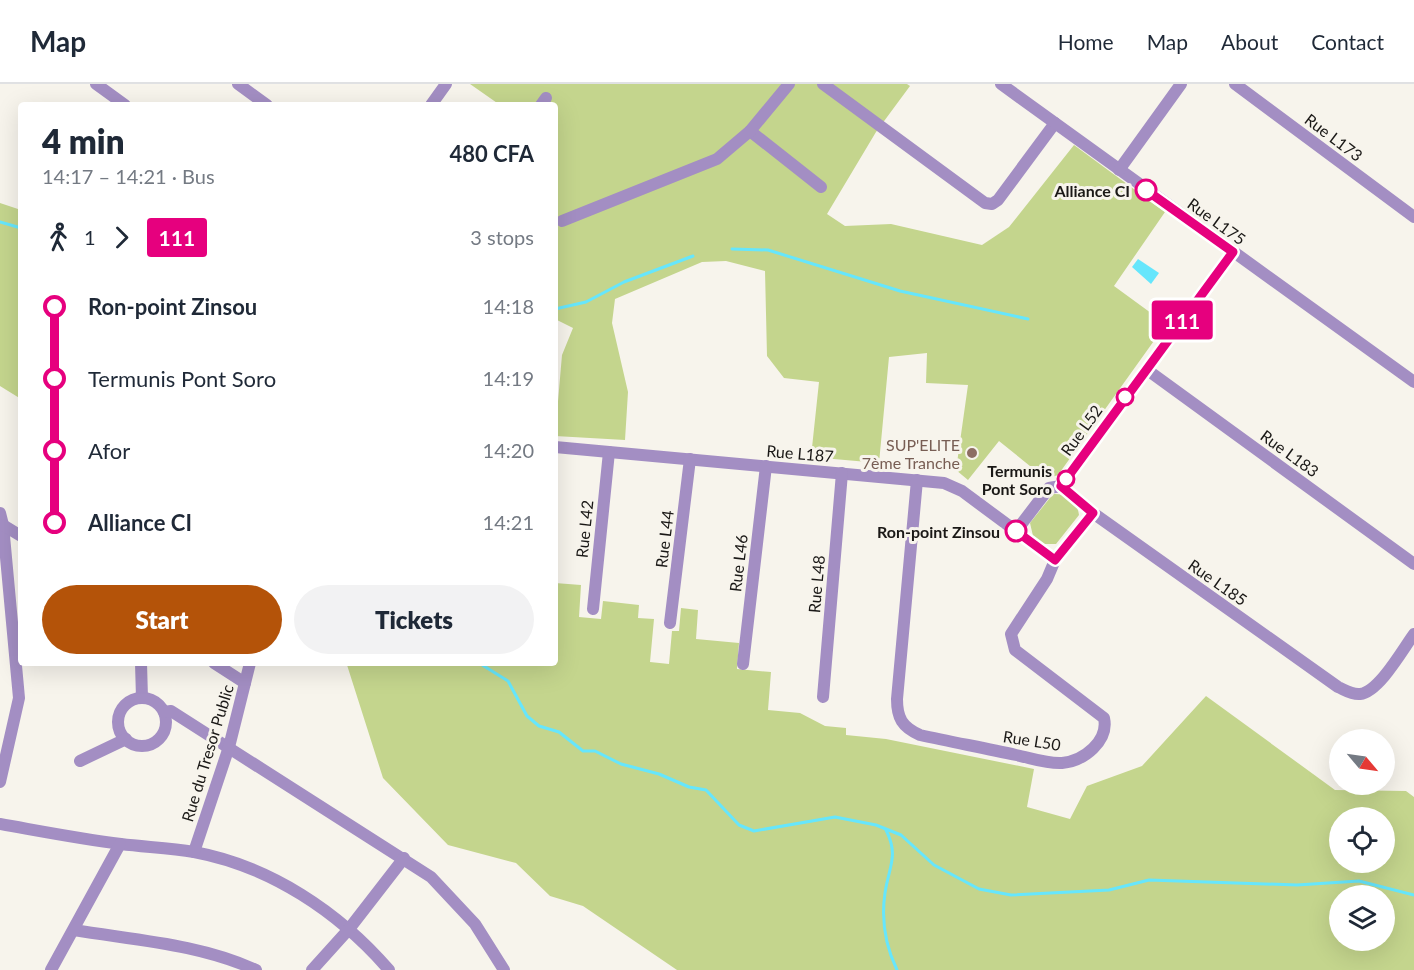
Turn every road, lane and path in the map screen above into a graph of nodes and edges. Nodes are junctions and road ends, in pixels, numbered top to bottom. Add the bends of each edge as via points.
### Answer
1 (96, 84) edge
2 (238, 84) edge
3 (446, 84) edge
4 (789, 84) edge
5 (823, 84) edge
6 (1001, 84) edge
7 (1180, 84) edge
8 (1235, 84) edge
9 (121, 102) edge
10 (263, 102) edge
11 (433, 102) edge
12 (1055, 123) junction
13 (750, 131) junction
14 (1119, 170) junction
15 (821, 187) dead end
16 (1414, 217) edge
17 (562, 221) dead end
18 (1233, 252) junction
19 (1146, 369) junction
20 (1414, 382) edge
21 (558, 447) edge
22 (609, 452) junction
23 (690, 459) junction
24 (766, 466) junction
25 (842, 473) junction
26 (917, 480) junction
27 (1061, 486) junction
28 (1093, 513) junction
29 (2, 519) edge
30 (1016, 531) junction
31 (18, 533) edge
32 (1055, 560) junction
33 (1414, 564) edge
34 (593, 609) dead end
35 (670, 622) dead end
36 (1414, 634) edge
37 (743, 664) dead end
38 (141, 666) edge
39 (219, 666) edge
40 (249, 666) edge
41 (245, 683) junction
42 (823, 697) dead end
43 (142, 698) junction
44 (164, 712) junction
45 (126, 740) junction
46 (229, 747) junction
47 (80, 761) dead end
48 (0, 782) edge
49 (0, 824) edge
50 (120, 844) junction
51 (194, 852) junction
52 (404, 858) junction
53 (349, 929) junction
54 (74, 930) junction
55 (51, 970) edge
56 (256, 970) edge
57 (312, 970) edge
58 (389, 970) edge
59 (504, 970) edge

1 - 9 street
2 - 10 street
3 - 11 street
4 - 13 street
5 - 12 street via 985,203 998,200
6 - 12 street, Rue L175
7 - 14 street
8 - 16 street, Rue L173
12 - 14 street, Rue L175
13 - 15 street
13 - 17 street via 702,167
14 - 18 street, Rue L175
18 - 19 street, Rue L52
18 - 20 street, Rue L175
19 - 27 street, Rue L52
19 - 33 street, Rue L183
21 - 22 street, Rue L187
22 - 23 street, Rue L187
22 - 34 street, Rue L42
23 - 24 street, Rue L187
23 - 35 street, Rue L44
24 - 25 street, Rue L187
24 - 37 street, Rue L46
25 - 26 street, Rue L187
25 - 42 street, Rue L48
26 - 30 street, Rue L187 via 953,486
26 - 32 street, Rue L50 via 897,699 897,713 908,730 1062,763 1074,760 1100,742 1105,735 1104,718 1011,644 1014,625 1047,579
27 - 28 street, Rue L185
27 - 30 street, Rue L52 via 1049,488
28 - 32 street, Rue L50
28 - 36 street, Rue L185 via 1338,687 1361,694 1378,684
29 - 31 street
29 - 48 street via 19,698
30 - 32 street, Rue L187
38 - 43 street
39 - 41 street
40 - 41 street, Rue du Tresor Public
41 - 46 street, Rue du Tresor Public
43 - 44 street via 155,702
43 - 45 street via 127,703 118,717
44 - 45 street via 165,728 156,741 140,746
44 - 46 street via 171,711
45 - 47 street
46 - 51 street, Rue du Tresor Public
46 - 52 street
49 - 50 street
50 - 51 street
50 - 54 street
51 - 53 street via 263,874
52 - 53 street
52 - 59 street via 453,898 493,949
53 - 57 street
53 - 58 street
54 - 55 street
54 - 56 street via 207,952

